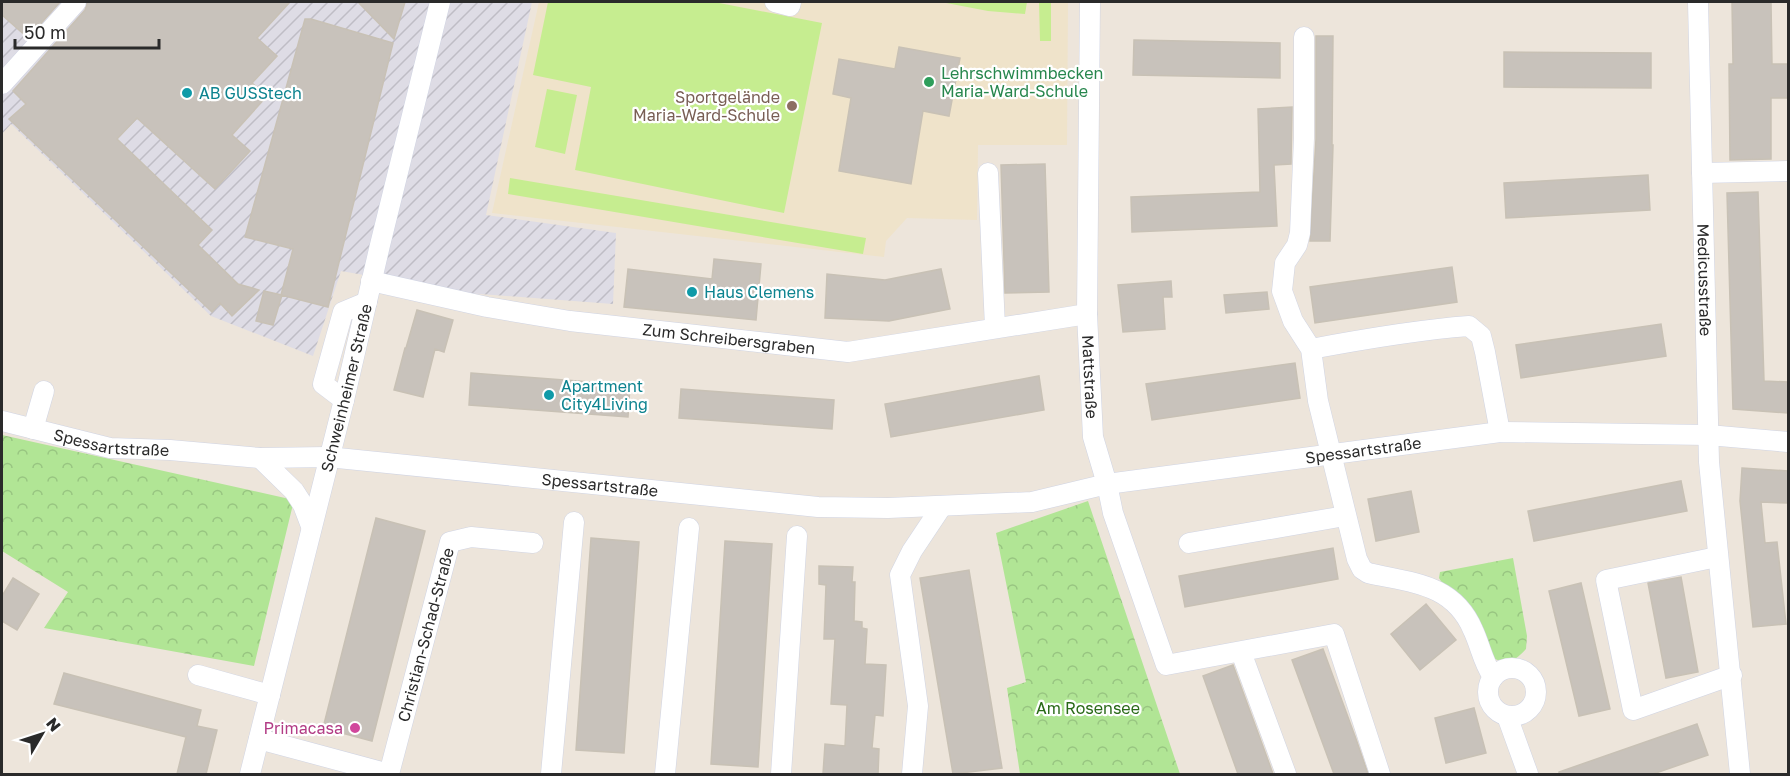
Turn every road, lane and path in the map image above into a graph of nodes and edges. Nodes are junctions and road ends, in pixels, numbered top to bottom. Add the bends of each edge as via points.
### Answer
1 (76, 2) edge
2 (440, 2) edge
3 (775, 2) edge
4 (791, 2) edge
5 (1090, 2) edge
6 (1698, 2) edge
7 (1304, 37) dead end
8 (2, 84) edge
9 (1788, 171) edge
10 (988, 173) dead end
11 (1702, 173) junction
12 (371, 281) junction
13 (1087, 314) junction
14 (995, 327) junction
15 (1311, 349) junction
16 (44, 391) dead end
17 (2, 422) edge
18 (33, 429) junction
19 (1500, 432) junction
20 (1708, 435) junction
21 (1788, 442) edge
22 (1331, 455) junction
23 (328, 457) junction
24 (260, 458) junction
25 (1107, 484) junction
26 (942, 506) junction
27 (1346, 516) junction
28 (574, 522) dead end
29 (311, 526) junction
30 (689, 528) dead end
31 (797, 536) dead end
32 (533, 543) dead end
33 (1189, 543) dead end
34 (1717, 557) junction
35 (1241, 652) junction
36 (198, 675) dead end
37 (1732, 675) junction
38 (1493, 677) junction
39 (270, 695) junction
40 (1507, 716) junction
41 (259, 739) junction
42 (250, 774) edge
43 (389, 774) edge
44 (551, 774) edge
45 (665, 774) edge
46 (781, 774) edge
47 (912, 774) edge
48 (1286, 774) edge
49 (1380, 774) edge
50 (1528, 774) edge
51 (1740, 774) edge

1 - 8 street
2 - 12 street, Schweinheimer Straße
3 - 4 street via 790,6
5 - 13 street, Mattstraße
6 - 11 street, Medicusstraße
7 - 15 street via 1300,233 1298,245 1285,263 1282,291 1293,321
9 - 11 street
10 - 14 street
11 - 20 street, Medicusstraße
12 - 14 street, Zum Schreibersgraben via 570,321 848,352
12 - 23 street, Schweinheimer Straße
13 - 14 street, Zum Schreibersgraben
13 - 25 street, Mattstraße via 1093,437
15 - 19 street via 1469,326 1481,336
15 - 22 street
16 - 18 street
17 - 18 street, Spessartstraße
18 - 24 street, Spessartstraße via 110,448
19 - 20 street, Spessartstraße
19 - 22 street, Spessartstraße
20 - 21 street, Spessartstraße
20 - 34 street, Medicusstraße
22 - 25 street, Spessartstraße
22 - 27 street
23 - 24 street, Spessartstraße
23 - 26 street, Spessartstraße via 818,507
23 - 29 street, Schweinheimer Straße
24 - 29 street via 294,491
25 - 26 street, Spessartstraße via 1032,502
25 - 35 street, Mattstraße via 1113,513 1166,665
26 - 47 street via 900,575 918,706
27 - 33 street
27 - 38 street via 1362,569 1420,583 1448,598 1464,613
28 - 44 street
29 - 39 street, Schweinheimer Straße
30 - 45 street
31 - 46 street
32 - 43 street, Christian-Schad-Straße via 471,537 450,542
34 - 37 street, Medicusstraße
34 - 37 street via 1606,580 1633,710
35 - 48 street
35 - 49 street, Mattstraße via 1334,634
36 - 39 street
37 - 51 street, Medicusstraße
38 - 40 street via 1487,692 1489,700 1499,713
38 - 40 street via 1514,668 1534,681 1534,704 1522,715
39 - 41 street, Schweinheimer Straße
40 - 50 street
41 - 42 street, Schweinheimer Straße
41 - 43 street, Christian-Schad-Straße

